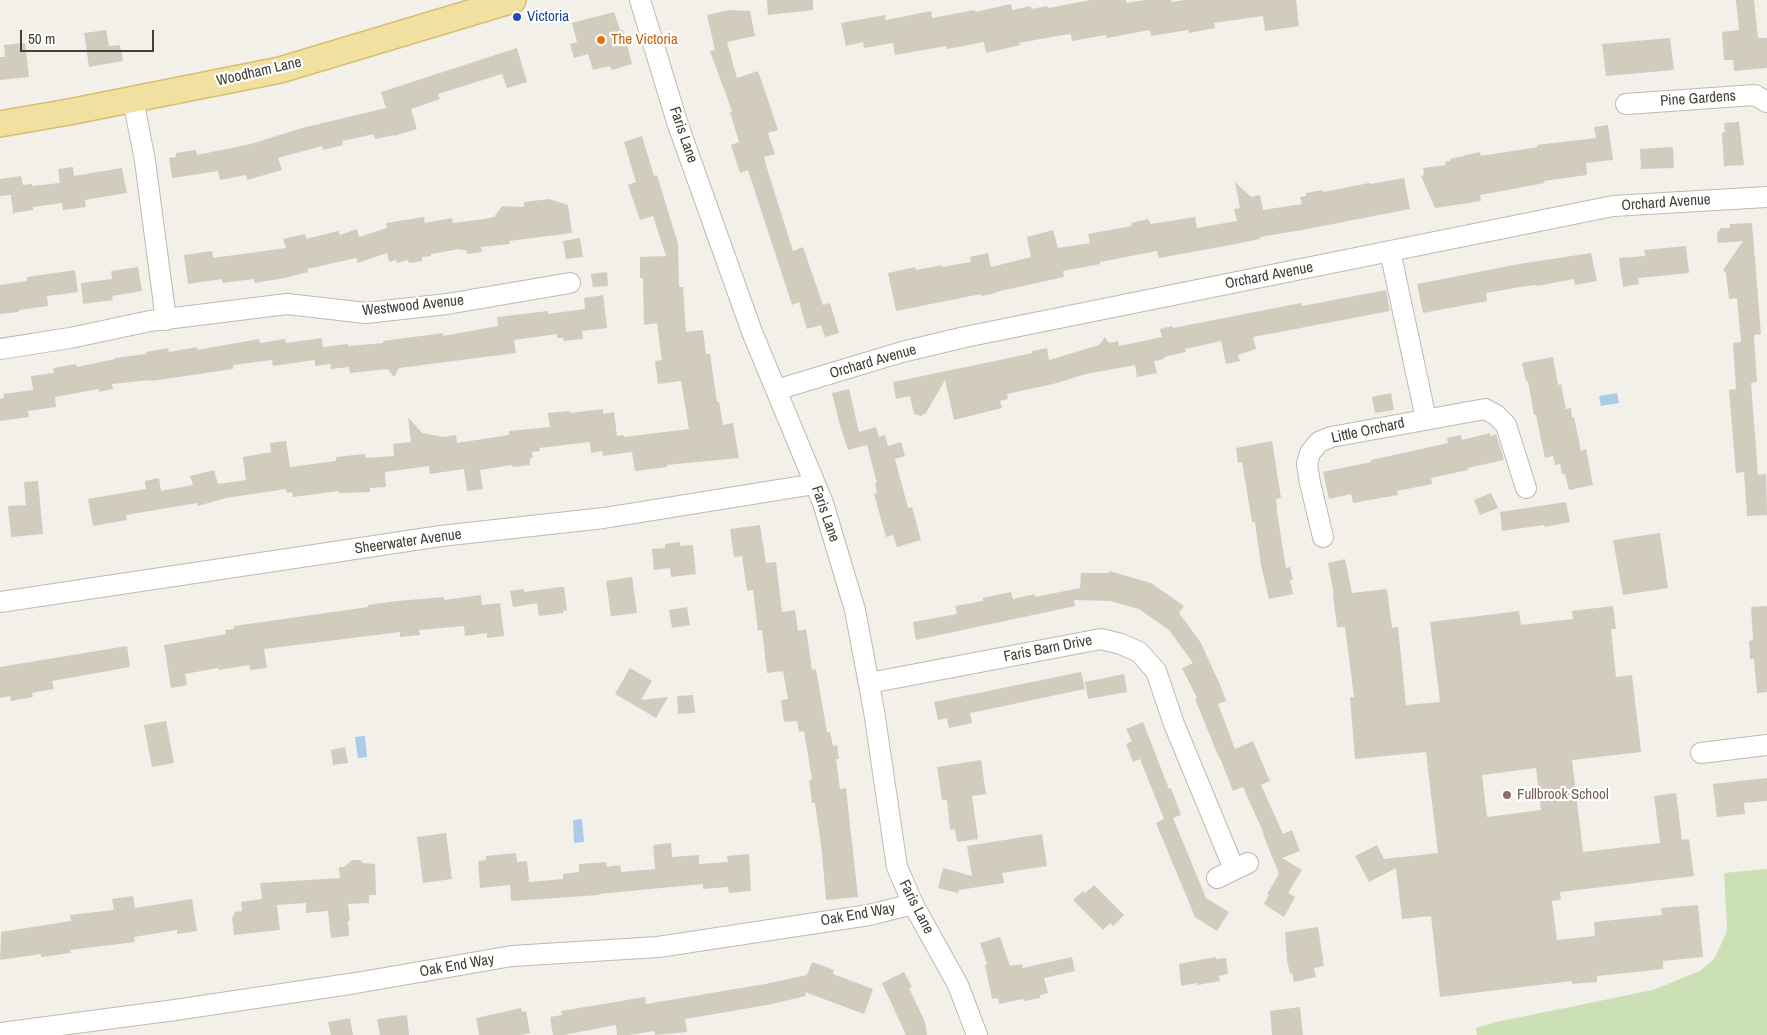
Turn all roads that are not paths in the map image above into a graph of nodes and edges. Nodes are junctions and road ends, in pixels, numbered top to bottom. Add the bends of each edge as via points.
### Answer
1 (514, 0) edge
2 (640, 0) edge
3 (133, 99) junction
4 (1767, 102) edge
5 (1626, 104) dead end
6 (0, 124) edge
7 (1767, 197) edge
8 (1390, 251) junction
9 (570, 283) dead end
10 (166, 320) junction
11 (0, 349) edge
12 (776, 390) junction
13 (1426, 419) junction
14 (815, 484) junction
15 (1527, 489) dead end
16 (1323, 537) dead end
17 (0, 602) edge
18 (869, 683) junction
19 (1767, 745) edge
20 (1701, 753) dead end
21 (1233, 870) dead end
22 (913, 904) junction
23 (0, 1033) edge
24 (977, 1035) edge

1 - 3 main road, Woodham Lane via 280,70
2 - 12 street, Faris Lane via 678,125
3 - 6 main road, Woodham Lane
3 - 10 street via 145,161
4 - 5 street, Pine Gardens via 1756,95
7 - 8 street, Orchard Avenue via 1613,206
8 - 12 street, Orchard Avenue via 964,337
8 - 13 street, Little Orchard
9 - 10 street, Westwood Avenue via 447,304 366,313 286,304
10 - 11 street, Westwood Avenue
12 - 14 street, Faris Lane
13 - 15 street, Little Orchard via 1485,409 1496,415 1506,425
13 - 16 street, Little Orchard via 1319,442 1310,453 1307,464
14 - 17 street, Sheerwater Avenue via 612,517 441,536
14 - 18 street, Faris Lane via 855,610
18 - 21 street, Faris Barn Drive via 1101,639 1139,652 1156,671
18 - 22 street, Faris Lane via 897,867
19 - 20 street
22 - 23 street, Oak End Way via 869,915 658,947 512,956 185,1009
22 - 24 street, Faris Lane via 958,985

